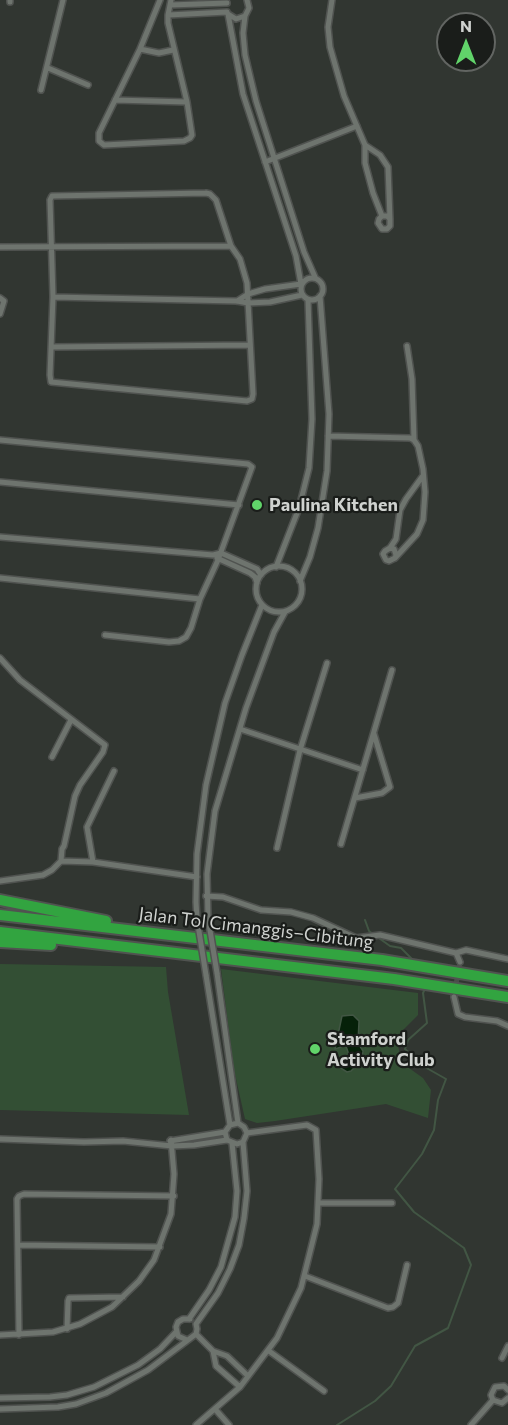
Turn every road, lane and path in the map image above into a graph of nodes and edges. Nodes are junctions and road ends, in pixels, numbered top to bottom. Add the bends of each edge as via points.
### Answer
1 (63, 0) edge
2 (160, 0) edge
3 (246, 0) edge
4 (332, 0) edge
5 (228, 2) edge
6 (171, 3) edge
7 (228, 13) junction
8 (168, 15) junction
9 (245, 16) junction
10 (140, 49) junction
11 (173, 50) junction
12 (48, 68) junction
13 (88, 85) dead end
14 (41, 90) dead end
15 (115, 100) junction
16 (187, 102) junction
17 (357, 126) junction
18 (365, 145) junction
19 (274, 160) junction
20 (266, 162) junction
21 (389, 203) junction
22 (378, 206) junction
23 (382, 216) junction
24 (390, 219) junction
25 (52, 246) junction
26 (231, 246) junction
27 (0, 247) edge
28 (315, 277) junction
29 (301, 284) junction
30 (248, 294) junction
31 (302, 295) junction
32 (320, 296) junction
33 (53, 297) junction
34 (0, 298) edge
35 (308, 300) junction
36 (237, 301) junction
37 (248, 303) junction
38 (0, 314) edge
39 (249, 345) junction
40 (406, 346) dead end
41 (51, 347) junction
42 (328, 436) junction
43 (0, 440) edge
44 (414, 440) junction
45 (422, 477) junction
46 (0, 482) edge
47 (239, 505) junction
48 (0, 537) edge
49 (396, 539) junction
50 (406, 546) junction
51 (390, 548) junction
52 (220, 553) junction
53 (213, 555) junction
54 (395, 558) junction
55 (218, 560) junction
56 (276, 567) junction
57 (261, 575) junction
58 (0, 578) edge
59 (300, 581) junction
60 (257, 584) junction
61 (200, 599) junction
62 (262, 605) junction
63 (285, 612) junction
64 (105, 635) dead end
65 (0, 658) edge
66 (327, 663) dead end
67 (392, 670) dead end
68 (71, 720) junction
69 (240, 729) junction
70 (374, 733) junction
71 (300, 750) junction
72 (52, 757) dead end
73 (363, 770) junction
74 (114, 771) dead end
75 (355, 798) junction
76 (341, 844) dead end
77 (277, 848) dead end
78 (61, 861) junction
79 (93, 862) junction
80 (197, 877) junction
81 (0, 880) edge
82 (206, 896) junction
83 (0, 900) edge
84 (0, 915) edge
85 (0, 932) edge
86 (192, 937) junction
87 (0, 942) edge
88 (171, 952) junction
89 (456, 953) junction
90 (508, 959) edge
91 (460, 962) tunnel mouth
92 (508, 981) edge
93 (508, 997) edge
94 (454, 998) dead end
95 (508, 1026) edge
96 (238, 1123) junction
97 (230, 1125) junction
98 (225, 1132) junction
99 (247, 1133) junction
100 (0, 1138) edge
101 (229, 1142) junction
102 (243, 1142) junction
103 (171, 1143) junction
104 (174, 1196) junction
105 (319, 1203) junction
106 (392, 1203) dead end
107 (18, 1245) junction
108 (160, 1246) junction
109 (407, 1265) dead end
110 (305, 1276) junction
111 (123, 1297) junction
112 (189, 1319) junction
113 (196, 1324) junction
114 (67, 1329) junction
115 (176, 1332) junction
116 (196, 1334) junction
117 (0, 1335) edge
118 (19, 1335) junction
119 (186, 1340) junction
120 (508, 1347) edge
121 (213, 1351) junction
122 (269, 1351) junction
123 (502, 1358) dead end
124 (248, 1376) junction
125 (240, 1387) junction
126 (324, 1390) dead end
127 (508, 1390) edge
128 (0, 1398) edge
129 (508, 1399) edge
130 (494, 1401) junction
131 (0, 1409) edge
132 (215, 1409) junction
133 (196, 1425) edge
134 (229, 1425) edge
135 (471, 1425) edge

1 - 12 street
2 - 10 street
3 - 9 street via 249,8
4 - 17 street via 330,48
5 - 6 street
5 - 7 street
6 - 8 street
7 - 8 street
7 - 9 street via 236,19
7 - 20 street via 241,87
8 - 11 street
9 - 19 street via 247,68
10 - 11 street via 159,53
10 - 15 street
11 - 16 street
12 - 13 street
12 - 14 street
15 - 16 street
15 - 16 street via 99,133 99,141 104,145 188,140 192,131
17 - 18 street
17 - 19 street
18 - 21 street via 380,155 388,167
18 - 22 street via 367,173
19 - 20 street
19 - 28 street
20 - 29 street
21 - 22 street
21 - 24 street
22 - 23 street
23 - 24 street
23 - 24 street via 378,223 382,229 389,228
25 - 26 street
25 - 26 street via 50,200 55,195 201,193 216,200
25 - 27 street
25 - 33 street
26 - 30 street via 242,266
28 - 29 street
28 - 32 street via 323,286
29 - 30 street
29 - 31 street
30 - 36 street
30 - 37 street
31 - 35 street
31 - 37 street
32 - 35 street
32 - 42 street
33 - 36 street
33 - 41 street
34 - 38 street via 4,303
35 - 56 street via 312,419 309,468 299,508
36 - 37 street
37 - 39 street
39 - 41 street
39 - 41 street via 253,394 247,401 54,383 50,378
40 - 44 street via 413,388
42 - 44 street
42 - 59 street via 322,509
43 - 47 street via 248,464 253,470
44 - 45 street
45 - 49 street via 400,510
45 - 50 street via 423,520
46 - 47 street
47 - 52 street
48 - 53 street
49 - 50 street
49 - 51 street
50 - 54 street
51 - 54 street via 396,552
51 - 54 street via 384,557 389,561
52 - 53 street
52 - 55 street
52 - 57 street via 257,569
53 - 55 street
55 - 60 street via 250,573
55 - 61 street
56 - 57 street
56 - 59 street via 291,570
57 - 60 street
58 - 61 street
59 - 63 street via 300,598
60 - 62 street via 257,598
61 - 64 street via 189,633 179,641
62 - 63 street via 274,612
62 - 80 street via 220,719 201,819
63 - 69 street
65 - 68 street via 20,680
66 - 71 street
67 - 70 street
68 - 72 street
68 - 78 street via 105,747 77,790
69 - 71 street
69 - 82 street via 213,820
70 - 73 street
70 - 75 street via 390,787 382,793
71 - 73 street
71 - 77 street
73 - 75 street
74 - 79 street via 87,827
75 - 76 street
78 - 79 street
78 - 81 street via 43,875
79 - 80 street
80 - 97 street, bridge via 198,919
82 - 89 street via 223,897 261,910 302,915 356,938 374,935
82 - 96 street, bridge
83 - 86 highway
84 - 86 highway, Jalan Tol Cimanggis–Cibitung
85 - 88 highway
86 - 92 highway, Jalan Tol Cimanggis–Cibitung via 382,960
87 - 88 highway
88 - 93 highway, Jalan Tol Cimanggis–Cibitung
89 - 90 street via 466,950
89 - 91 street
94 - 95 street via 458,1014
96 - 97 street
96 - 99 street
97 - 98 street
98 - 101 street
98 - 103 street
99 - 102 street
99 - 105 street via 307,1125 314,1128 318,1133
100 - 103 street
101 - 102 street
101 - 103 street
101 - 112 street via 237,1191 235,1217 221,1267
102 - 113 street via 247,1191 239,1245 218,1293
103 - 104 street
104 - 107 street via 21,1194 17,1200
104 - 108 street
105 - 106 street
105 - 110 street
107 - 108 street
107 - 118 street
108 - 111 street via 146,1273
109 - 110 street via 398,1303 388,1308
110 - 122 street via 289,1317
111 - 114 street via 102,1314
111 - 114 street via 69,1298
112 - 113 street
112 - 115 street via 178,1322
113 - 116 street
114 - 118 street
115 - 119 street
115 - 128 street via 138,1365 94,1387 50,1397
116 - 119 street
116 - 121 street
117 - 118 street
119 - 131 street via 165,1359 91,1399 58,1407
120 - 123 street
121 - 124 street via 227,1356
121 - 125 street via 216,1366
122 - 124 street
122 - 126 street
124 - 125 street
125 - 132 street
127 - 130 street via 495,1387 491,1395
129 - 130 street via 502,1403
130 - 135 street
132 - 133 street
132 - 134 street

